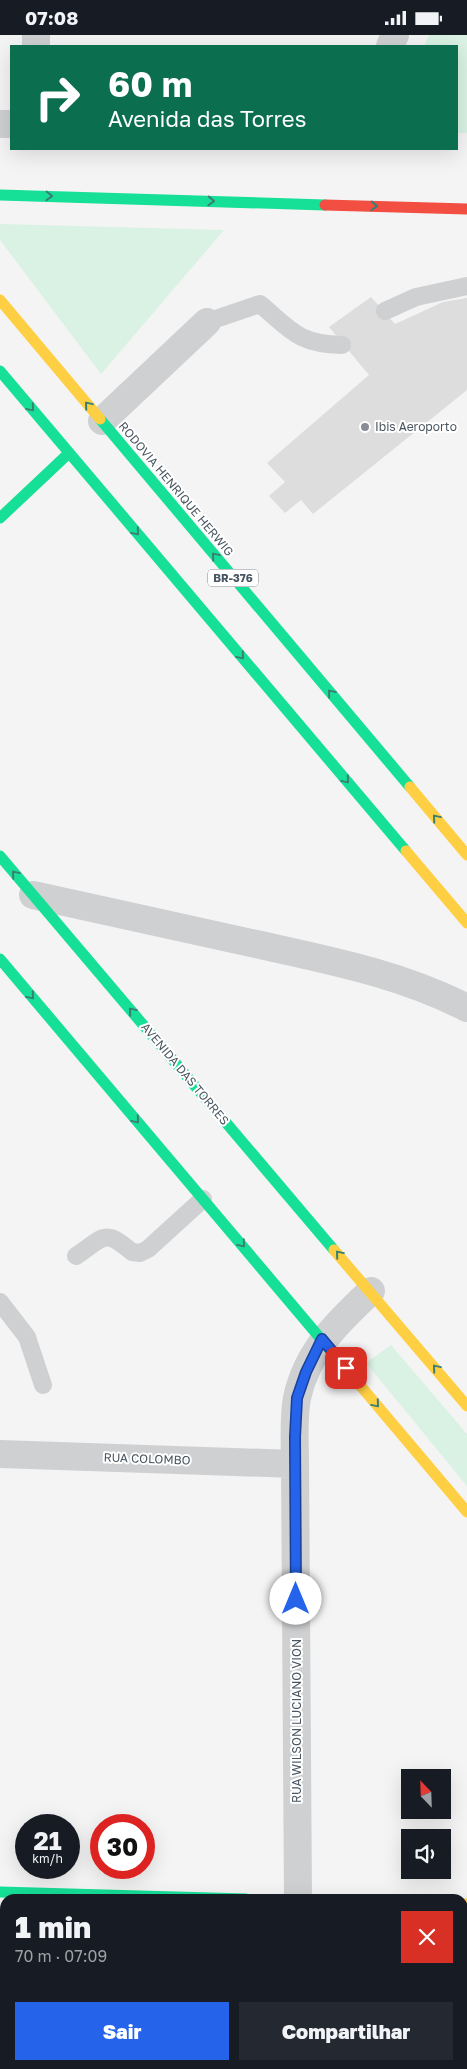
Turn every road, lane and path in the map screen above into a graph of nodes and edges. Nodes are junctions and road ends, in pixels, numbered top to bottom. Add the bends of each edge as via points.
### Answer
1 (0, 195) edge
2 (467, 209) edge
3 (467, 286) edge
4 (0, 300) edge
5 (385, 311) dead end
6 (207, 322) joint
7 (342, 345) dead end
8 (0, 371) edge
9 (102, 421) junction
10 (69, 453) junction
11 (0, 518) edge
12 (467, 855) edge
13 (0, 856) edge
14 (33, 895) junction
15 (467, 923) edge
16 (2, 965) edge
17 (467, 1007) edge
18 (203, 1199) junction
19 (76, 1257) dead end
20 (370, 1291) junction
21 (0, 1302) edge
22 (322, 1339) junction
23 (43, 1385) dead end
24 (467, 1406) edge
25 (0, 1454) edge
26 (294, 1464) junction
27 (467, 1512) edge
28 (0, 1893) edge
29 (41, 1894) edge
30 (298, 1894) edge

1 -> 2 main road
3 - 5 lane via 416,297
9 -> 4 main road, RODOVIA HENRIQUE HERWIG / BR-376
6 - 7 lane via 260,303 300,338
6 - 9 street
8 -> 10 main road
12 -> 9 main road, RODOVIA HENRIQUE HERWIG / BR-376
10 - 11 main road
10 -> 15 main road
14 -> 13 main road, AVENIDA DAS TORRES
14 - 17 street via 342,963 397,978
20 -> 14 main road, AVENIDA DAS TORRES
16 -> 18 main road
18 - 19 lane via 140,1253 132,1252 116,1238 109,1237
18 -> 22 main road
20 - 22 street
24 -> 20 main road, AVENIDA DAS TORRES
21 - 23 lane via 27,1337
22 - 26 street, RUA WILSON LUCIANO VION via 297,1398
22 -> 27 main road
25 - 26 street, RUA COLOMBO
26 - 30 street, RUA WILSON LUCIANO VION
28 - 29 main road

